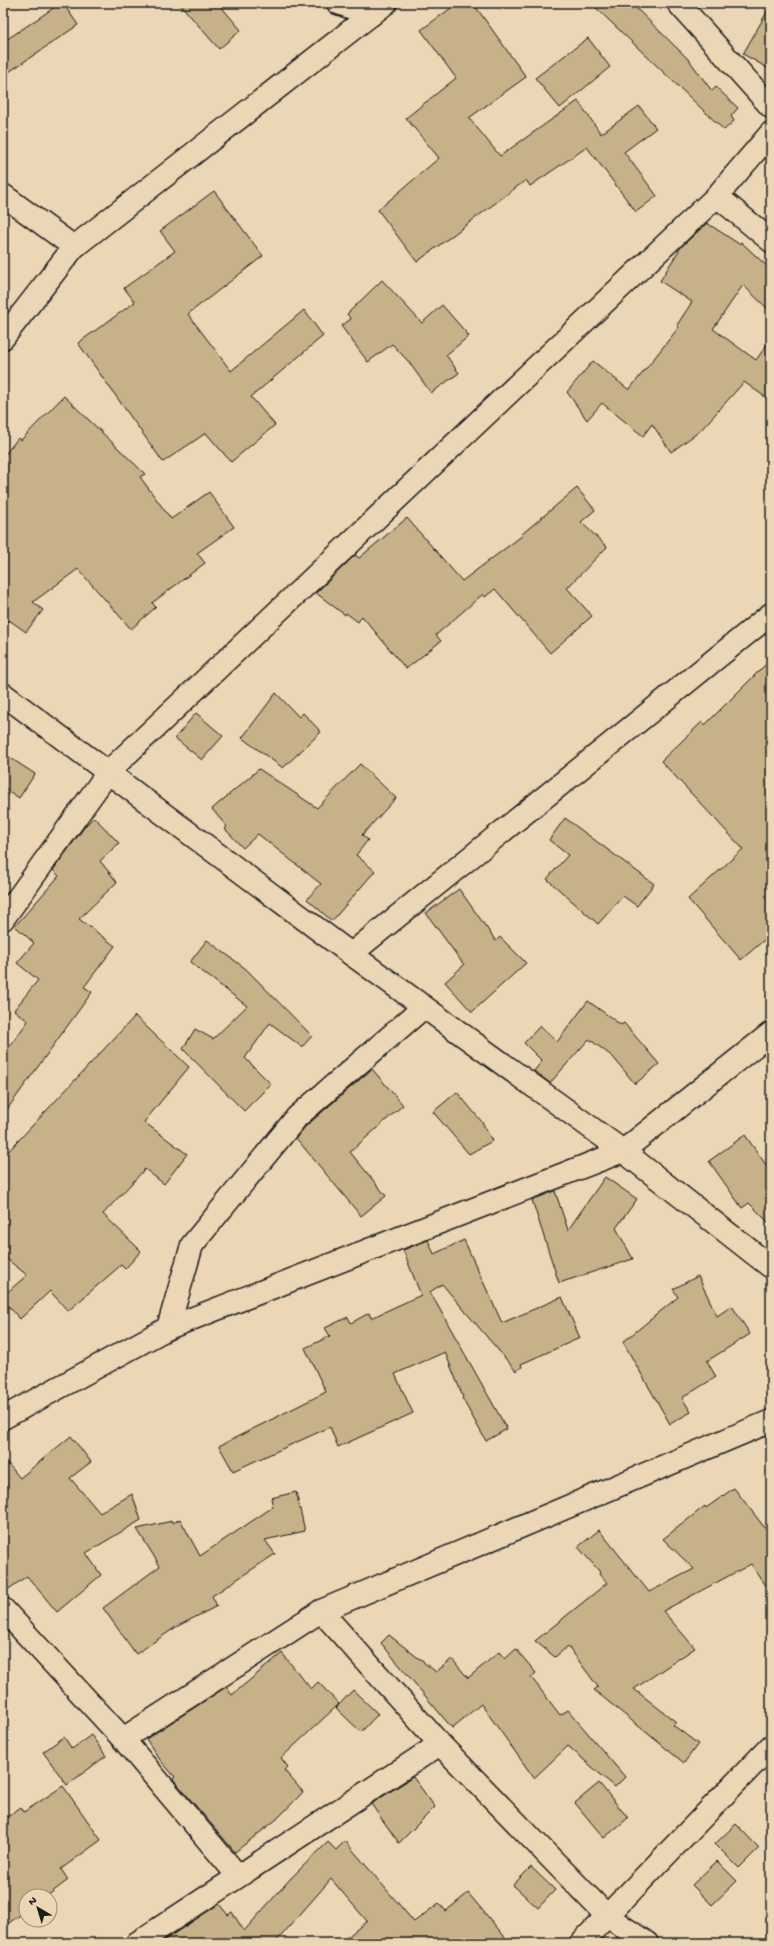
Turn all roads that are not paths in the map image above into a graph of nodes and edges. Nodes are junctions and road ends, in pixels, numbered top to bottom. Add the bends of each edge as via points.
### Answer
1 (338, 3) edge
2 (678, 3) edge
3 (378, 9) edge
4 (771, 107) edge
5 (771, 133) edge
6 (3, 194) edge
7 (717, 196) junction
8 (771, 241) edge
9 (74, 247) junction
10 (3, 338) edge
11 (771, 614) edge
12 (3, 694) edge
13 (109, 771) junction
14 (3, 919) edge
15 (351, 954) junction
16 (424, 1007) junction
17 (771, 1033) edge
18 (622, 1151) junction
19 (771, 1267) edge
20 (168, 1328) junction
21 (3, 1418) edge
22 (771, 1421) edge
23 (321, 1611) junction
24 (4, 1612) edge
25 (123, 1739) junction
26 (440, 1744) junction
27 (771, 1746) edge
28 (238, 1876) junction
29 (607, 1916) junction
30 (137, 1943) edge
31 (582, 1943) edge
32 (647, 1943) edge

1 - 3 street
2 - 4 street
3 - 9 street
5 - 7 street
6 - 9 street
7 - 8 street
7 - 13 street
9 - 10 street
11 - 15 street
12 - 13 street
13 - 14 street
13 - 15 street
15 - 16 street
16 - 18 street
16 - 20 street via 297,1117 192,1245
17 - 18 street
18 - 19 street
18 - 20 street
20 - 21 street
22 - 23 street
23 - 25 street
23 - 26 street
24 - 25 street
25 - 28 street
26 - 28 street
26 - 29 street
27 - 29 street
28 - 30 street
29 - 31 street
29 - 32 street

